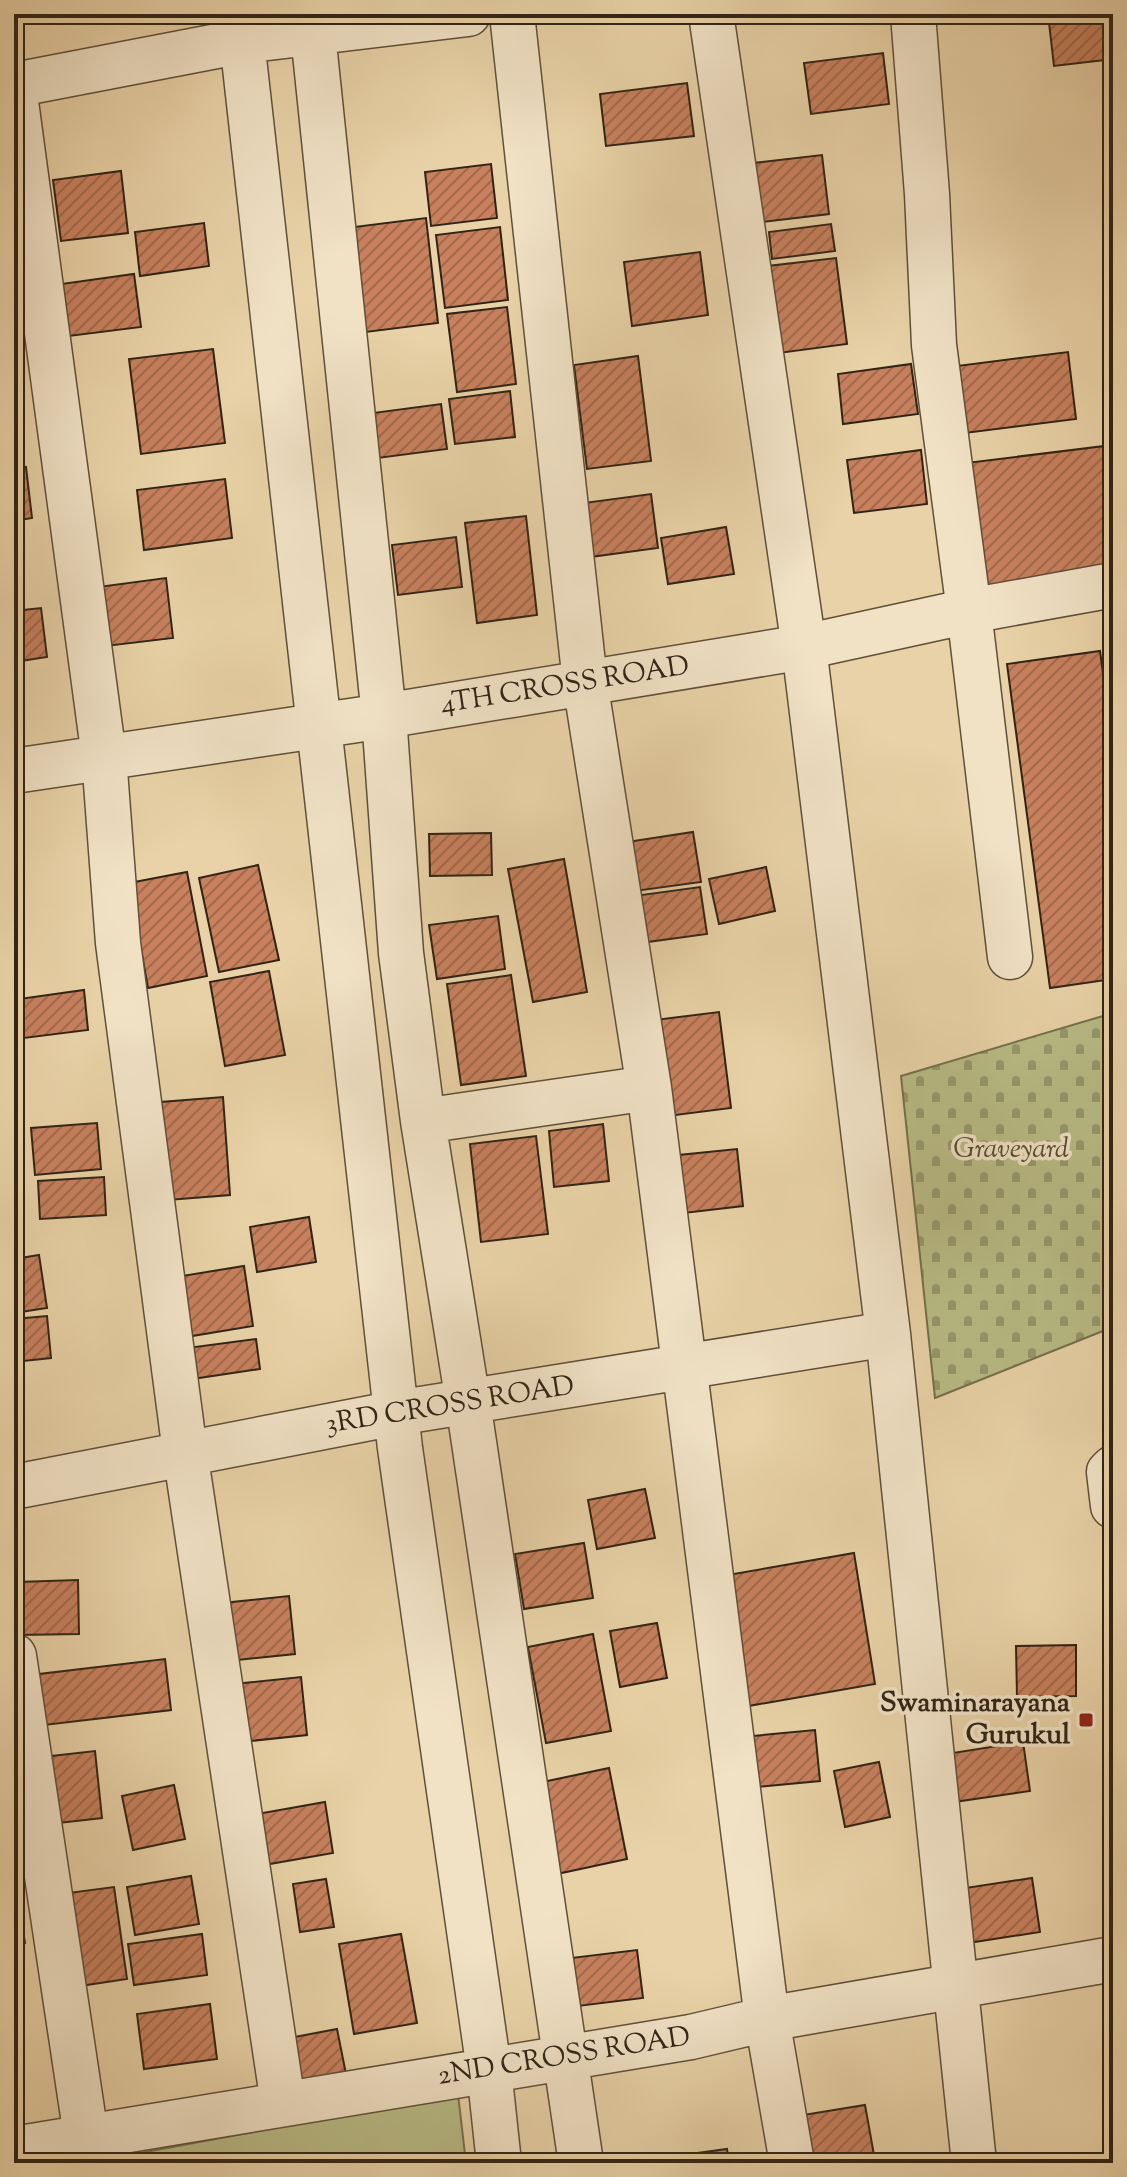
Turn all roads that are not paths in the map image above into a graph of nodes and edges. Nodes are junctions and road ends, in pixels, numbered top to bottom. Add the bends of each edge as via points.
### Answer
1 (468, 14) edge
2 (512, 14) edge
3 (711, 14) edge
4 (913, 14) edge
5 (241, 28) edge
6 (313, 34) junction
7 (14, 86) edge
8 (1113, 585) edge
9 (969, 611) junction
10 (804, 647) junction
11 (585, 682) junction
12 (384, 716) junction
13 (318, 725) junction
14 (104, 757) junction
15 (14, 771) edge
16 (1010, 957) dead end
17 (649, 1088) junction
18 (423, 1121) junction
19 (888, 1334) junction
20 (682, 1367) junction
21 (468, 1402) junction
22 (396, 1413) junction
23 (185, 1452) junction
24 (1113, 1468) edge
25 (14, 1487) edge
26 (1113, 1506) edge
27 (14, 1656) edge
28 (24, 1789) edge
29 (1113, 1959) edge
30 (955, 1988) junction
31 (767, 2019) junction
32 (565, 2058) junction
33 (489, 2070) junction
34 (283, 2103) junction
35 (86, 2136) junction
36 (14, 2149) edge
37 (499, 2163) edge
38 (581, 2163) edge
39 (792, 2163) edge
40 (974, 2163) edge

1 - 6 street
2 - 11 street
3 - 10 street
4 - 9 street via 934,345
5 - 6 street
5 - 7 street
5 - 13 street
6 - 12 street
7 - 14 street
8 - 9 street, 4TH CROSS ROAD
9 - 10 street, 4TH CROSS ROAD
9 - 16 street
10 - 11 street, 4TH CROSS ROAD
10 - 19 street
11 - 12 street, 4TH CROSS ROAD
11 - 17 street
12 - 13 street, 4TH CROSS ROAD
12 - 18 street via 401,953
13 - 14 street, 4TH CROSS ROAD
13 - 22 street
14 - 15 street, 4TH CROSS ROAD
14 - 23 street via 118,943
17 - 18 street
17 - 20 street
18 - 21 street
19 - 20 street, 3RD CROSS ROAD
19 - 30 street
20 - 21 street, 3RD CROSS ROAD
20 - 31 street
21 - 22 street, 3RD CROSS ROAD
21 - 32 street
22 - 23 street, 3RD CROSS ROAD
22 - 33 street
23 - 25 street, 3RD CROSS ROAD
23 - 34 street
24 - 26 street
27 - 28 street
28 - 35 street
29 - 30 street, 2ND CROSS ROAD
30 - 31 street, 2ND CROSS ROAD
30 - 40 street
31 - 32 street, 2ND CROSS ROAD
31 - 39 street
32 - 33 street, 2ND CROSS ROAD
32 - 38 street
33 - 34 street, 2ND CROSS ROAD
33 - 37 street
34 - 35 street, 2ND CROSS ROAD
35 - 36 street, 2ND CROSS ROAD

